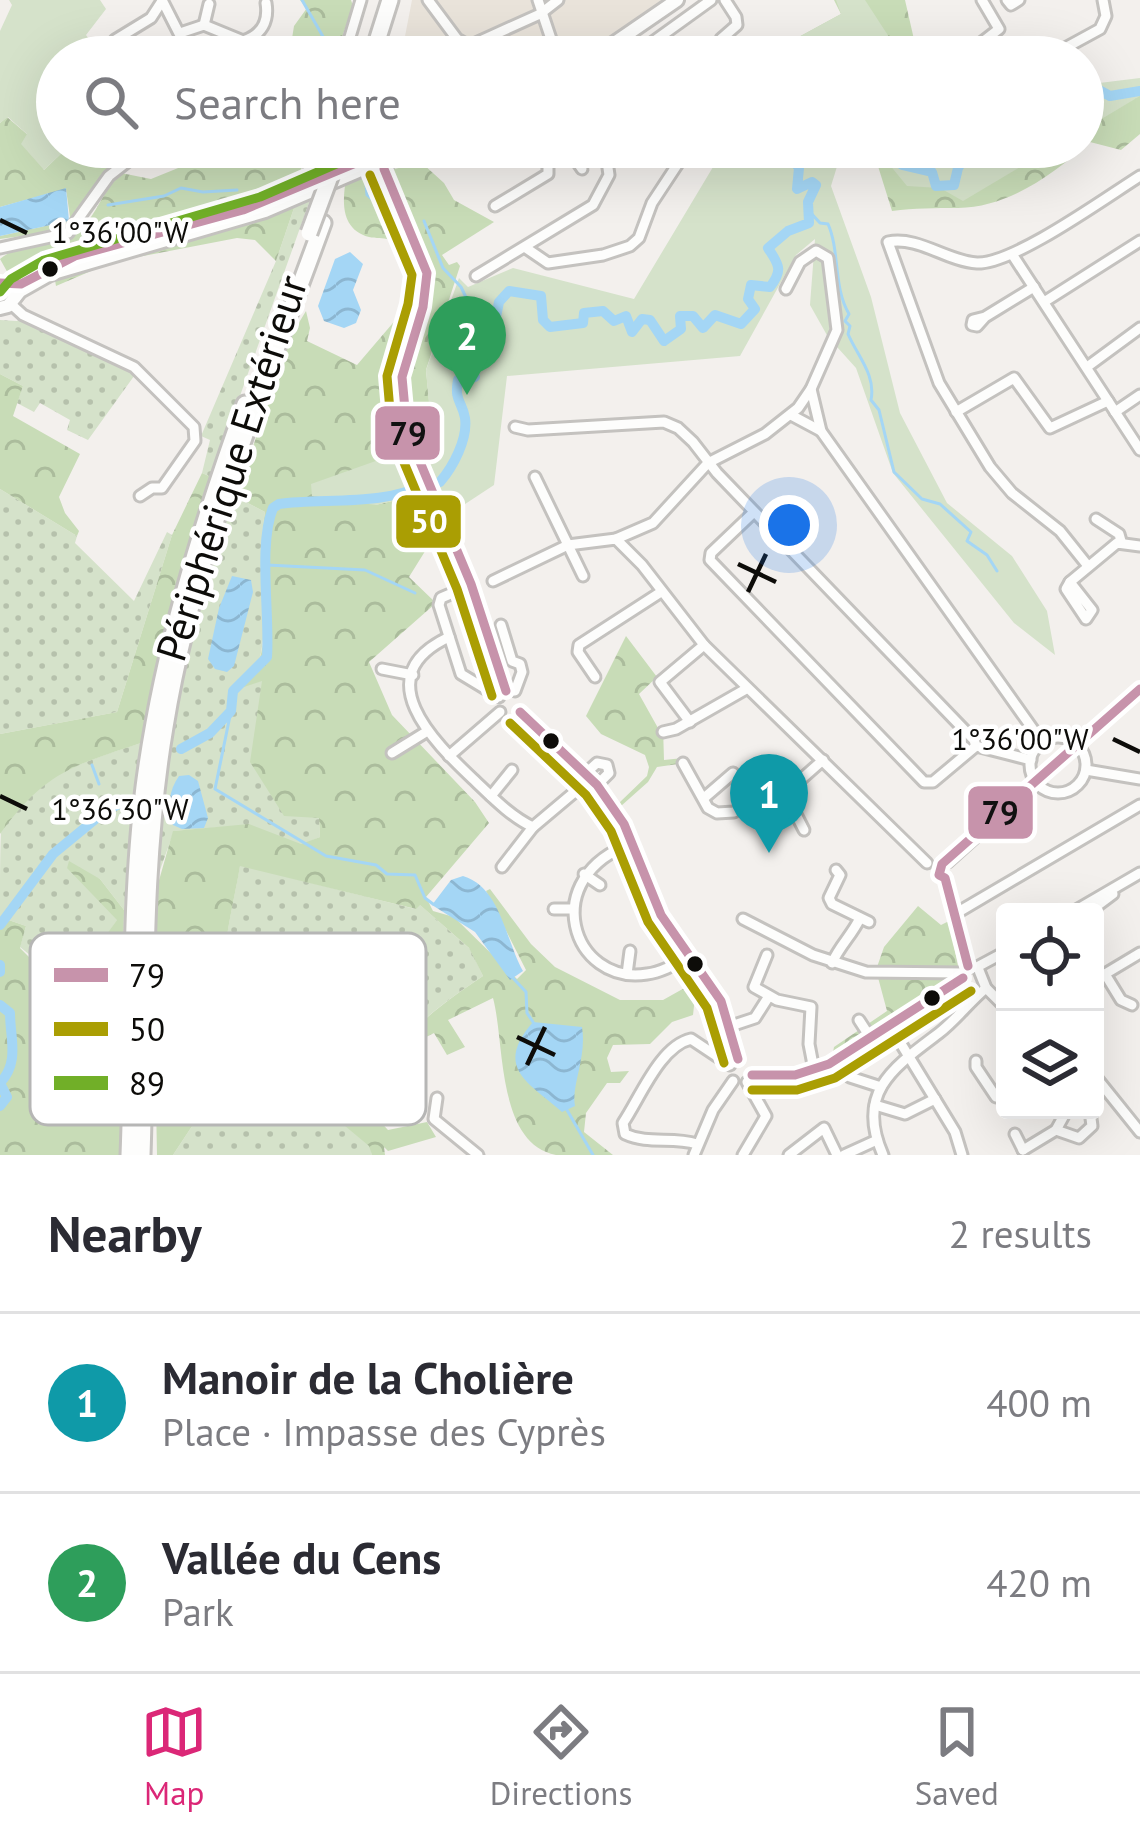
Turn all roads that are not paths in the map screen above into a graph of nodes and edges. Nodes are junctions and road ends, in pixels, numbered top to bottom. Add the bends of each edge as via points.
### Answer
1 (162, 0) edge
2 (361, 0) edge
3 (394, 0) edge
4 (428, 0) edge
5 (538, 0) edge
6 (558, 0) edge
7 (676, 0) edge
8 (711, 0) edge
9 (724, 0) edge
10 (982, 0) edge
11 (1007, 0) edge
12 (1019, 0) edge
13 (1102, 0) edge
14 (266, 3) edge
15 (209, 4) dead end
16 (540, 14) junction
17 (205, 25) junction
18 (181, 33) junction
19 (122, 36) edge
20 (182, 36) edge
21 (233, 36) edge
22 (249, 36) edge
23 (350, 36) edge
24 (383, 36) edge
25 (455, 36) edge
26 (491, 36) edge
27 (548, 36) edge
28 (624, 36) edge
29 (661, 36) edge
30 (725, 36) edge
31 (990, 36) edge
32 (1086, 36) edge
33 (118, 168) edge
34 (310, 168) edge
35 (334, 168) edge
36 (341, 168) edge
37 (365, 168) edge
38 (388, 168) edge
39 (548, 168) edge
40 (608, 168) edge
41 (670, 168) edge
42 (1136, 179) edge
43 (317, 184) junction
44 (1140, 194) edge
45 (495, 206) dead end
46 (316, 228) junction
47 (1140, 241) edge
48 (0, 248) edge
49 (526, 248) junction
50 (1012, 254) junction
51 (476, 276) dead end
52 (1034, 287) junction
53 (786, 289) dead end
54 (6, 291) edge
55 (1045, 302) junction
56 (986, 317) dead end
57 (1140, 328) edge
58 (1087, 367) junction
59 (811, 389) junction
60 (1140, 395) edge
61 (1112, 406) junction
62 (956, 412) junction
63 (791, 415) junction
64 (515, 427) dead end
65 (821, 431) junction
66 (1140, 451) edge
67 (708, 463) junction
68 (535, 477) dead end
69 (140, 496) dead end
70 (754, 512) junction
71 (1096, 519) dead end
72 (616, 539) junction
73 (1121, 541) junction
74 (568, 544) junction
75 (1140, 546) edge
76 (1088, 566) junction
77 (583, 576) dead end
78 (494, 580) dead end
79 (1070, 582) dead end
80 (455, 592) dead end
81 (661, 592) junction
82 (501, 625) dead end
83 (449, 638) junction
84 (704, 645) junction
85 (382, 670) dead end
86 (412, 675) junction
87 (595, 677) dead end
88 (746, 689) junction
89 (1140, 689) edge
90 (507, 693) junction
91 (500, 712) junction
92 (520, 712) junction
93 (690, 722) junction
94 (426, 732) junction
95 (663, 732) dead end
96 (1042, 742) junction
97 (1078, 745) junction
98 (976, 746) junction
99 (392, 753) dead end
100 (449, 756) junction
101 (823, 760) junction
102 (1031, 760) junction
103 (683, 763) dead end
104 (512, 770) dead end
105 (1086, 770) junction
106 (734, 773) dead end
107 (591, 779) junction
108 (1140, 779) edge
109 (1037, 783) junction
110 (784, 791) junction
111 (491, 796) junction
112 (704, 798) junction
113 (1140, 805) edge
114 (533, 827) junction
115 (804, 830) dead end
116 (633, 843) junction
117 (502, 868) dead end
118 (944, 870) junction
119 (584, 874) junction
120 (842, 875) dead end
121 (1140, 876) edge
122 (601, 885) dead end
123 (1096, 903) edge
124 (554, 909) dead end
125 (573, 909) junction
126 (955, 914) junction
127 (743, 919) dead end
128 (135, 933) edge
129 (146, 933) edge
130 (631, 951) dead end
131 (1140, 953) edge
132 (767, 955) dead end
133 (690, 956) junction
134 (996, 960) edge
135 (832, 963) junction
136 (627, 974) junction
137 (971, 974) junction
138 (1104, 975) edge
139 (1104, 981) edge
140 (984, 990) junction
141 (769, 996) junction
142 (996, 1000) edge
143 (1132, 1005) dead end
144 (859, 1020) dead end
145 (889, 1024) junction
146 (730, 1026) junction
147 (870, 1037) junction
148 (908, 1055) junction
149 (976, 1060) dead end
150 (734, 1062) junction
151 (814, 1070) junction
152 (850, 1077) dead end
153 (749, 1078) junction
154 (733, 1081) junction
155 (881, 1087) junction
156 (1104, 1087) edge
157 (996, 1091) edge
158 (437, 1098) dead end
159 (934, 1099) junction
160 (875, 1105) junction
161 (1062, 1119) edge
162 (1091, 1119) edge
163 (130, 1125) edge
164 (143, 1125) edge
165 (1056, 1130) junction
166 (1140, 1132) edge
167 (1015, 1133) dead end
168 (877, 1140) junction
169 (696, 1149) edge
170 (1025, 1152) edge
171 (129, 1155) edge
172 (142, 1155) edge
173 (478, 1155) edge
174 (743, 1155) edge
175 (789, 1155) edge
176 (840, 1155) edge
177 (883, 1155) edge
178 (962, 1155) edge

1 - 18 street
1 - 19 street via 151,18
2 - 23 street
3 - 24 highway
4 - 25 street
5 - 16 street
6 - 16 street
7 - 28 main road
8 - 29 street
9 - 30 street via 736,17
10 - 31 street via 1000,29
11 - 12 street
13 - 32 street via 1106,16
14 - 22 street via 263,27
15 - 17 street
16 - 26 street
16 - 27 street
17 - 18 street
17 - 21 street
18 - 20 street
33 - 48 street via 68,233
34 - 43 street
35 - 46 highway, Périphérique Extérieur, bridge
36 - 46 highway, bridge
37 - 43 main road
38 - 90 street via 427,273 402,376 407,431
39 - 45 street
40 - 49 street via 601,195 584,212
41 - 49 street via 630,246 548,262
42 - 44 street
42 - 50 street
43 - 54 main road via 229,223
46 - 128 highway, Périphérique Extérieur via 203,525 159,695
46 - 129 highway via 187,624 168,707
47 - 55 street
49 - 51 street
50 - 52 street
50 - 62 street via 978,263 888,242
52 - 55 street
52 - 56 street
53 - 59 street via 809,253 828,258 837,330
54 - 69 street via 23,315 140,371 194,427 195,441 163,488
55 - 58 street
57 - 58 street
58 - 61 street
59 - 63 street
59 - 65 street
60 - 61 street
61 - 62 street via 1050,428 1014,378
61 - 66 street
62 - 76 street via 997,478
63 - 65 street
63 - 67 street
64 - 67 street via 664,422
65 - 96 street
67 - 70 street
67 - 72 street via 663,516
68 - 74 street
70 - 98 street
70 - 98 street via 710,560 924,782
71 - 73 street
72 - 74 street
72 - 81 street
73 - 75 street
73 - 76 street
74 - 77 street
74 - 78 street
76 - 79 street
80 - 83 street via 439,601
81 - 84 street
81 - 87 street via 579,645
82 - 90 street via 522,672
83 - 86 street
83 - 90 street via 465,679
84 - 88 street
84 - 93 street via 660,682
85 - 86 street
86 - 94 street via 411,698
88 - 93 street
88 - 101 street
89 - 97 street
90 - 91 street
90 - 92 street via 523,699
91 - 92 street
91 - 100 street
92 - 107 street
93 - 95 street
94 - 99 street
94 - 100 street
96 - 97 street via 1059,737
96 - 102 street
97 - 105 street
97 - 109 street
98 - 102 street
100 - 111 street
101 - 110 street
101 - 118 street
102 - 109 street
103 - 112 street
104 - 111 street
105 - 108 street
105 - 109 street via 1066,791
106 - 112 street
107 - 114 street
107 - 116 street
109 - 118 street
110 - 112 street via 758,795 734,812 712,812
110 - 115 street
111 - 114 street
113 - 126 street
114 - 117 street
116 - 119 street
116 - 133 street via 661,915
118 - 126 street
119 - 122 street
119 - 125 street
120 - 135 street via 832,904 865,920
121 - 123 street
124 - 125 street
125 - 136 street via 588,951
126 - 137 street
127 - 135 street
130 - 136 street
131 - 138 street
132 - 141 street via 753,982
133 - 136 street
133 - 146 street
134 - 137 street
135 - 137 street via 866,972
137 - 140 street
137 - 145 street
139 - 143 street
140 - 142 street
140 - 148 street
141 - 146 street via 755,1018
141 - 151 street via 812,1007
144 - 147 street
145 - 147 street
145 - 148 street
146 - 150 street
147 - 151 street
148 - 155 street
148 - 159 street
149 - 157 street
150 - 153 street via 749,1063
150 - 154 street
150 - 169 street via 686,1038 623,1123 625,1134 638,1139 671,1138
151 - 153 street
152 - 155 street
153 - 154 street
153 - 174 street via 766,1115
154 - 169 street
155 - 160 street
156 - 166 street
158 - 173 street via 434,1119
159 - 160 street via 905,1114
159 - 178 street
160 - 168 street
161 - 165 street
162 - 165 street via 1079,1138
163 - 171 highway, Périphérique Extérieur
164 - 172 highway
165 - 170 street
167 - 170 street
168 - 176 street
168 - 177 street
175 - 176 street via 823,1122

